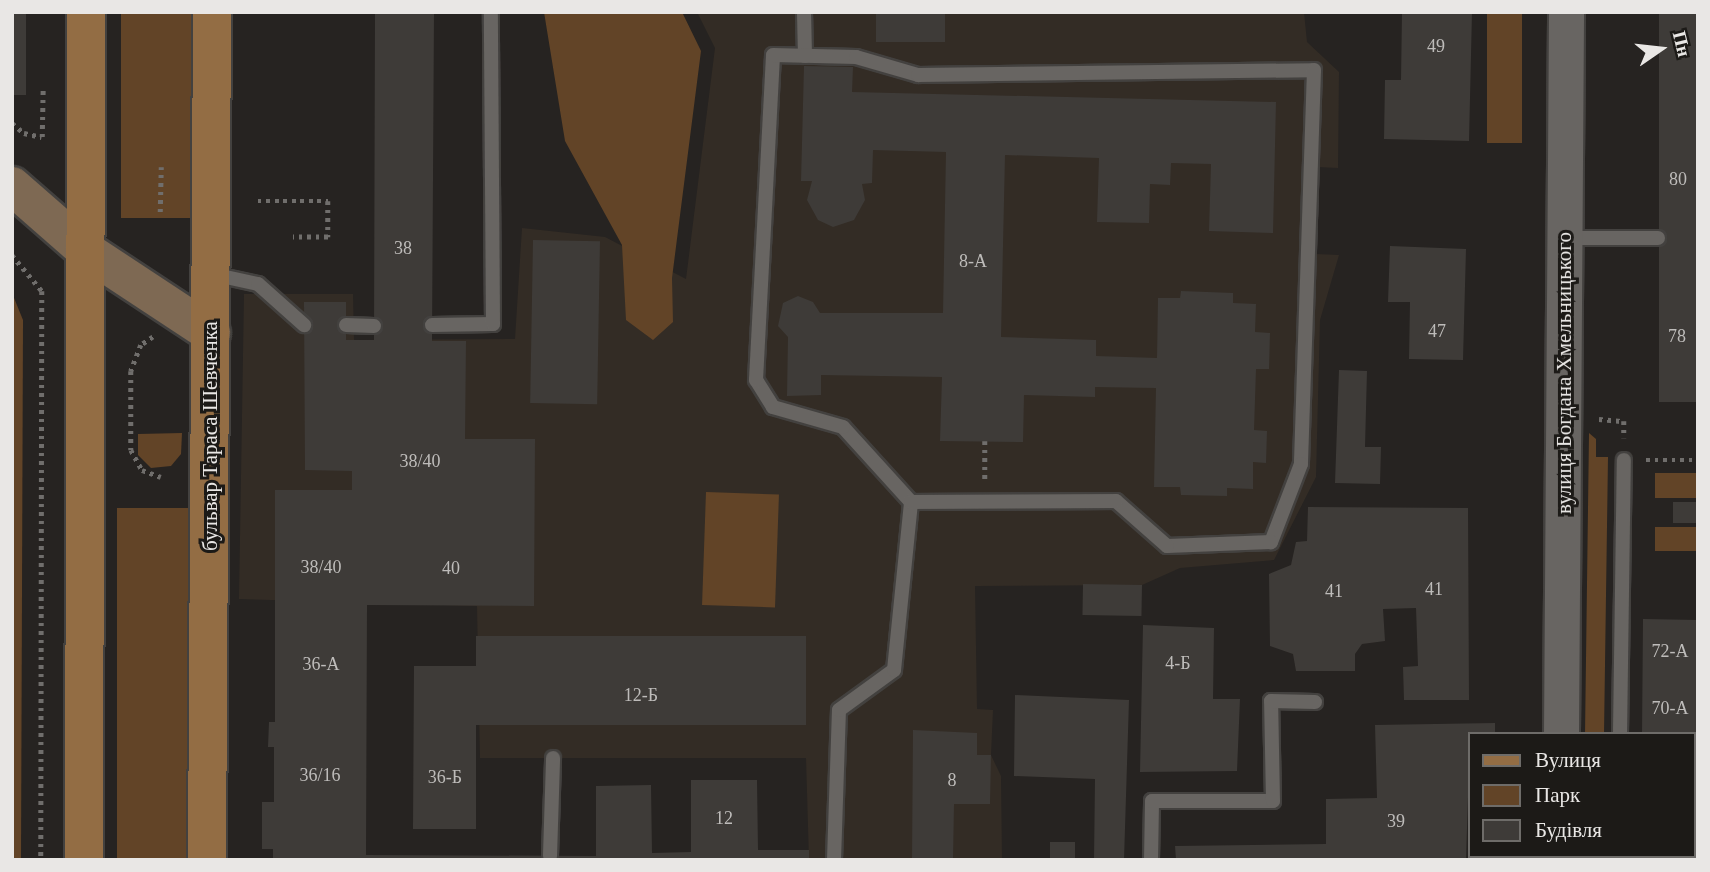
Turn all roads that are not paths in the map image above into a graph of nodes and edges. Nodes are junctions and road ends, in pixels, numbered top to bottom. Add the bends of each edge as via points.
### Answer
1 (86, 12) edge
2 (212, 12) edge
3 (491, 12) edge
4 (804, 12) edge
5 (1566, 12) edge
6 (805, 56) junction
7 (12, 186) edge
8 (1565, 238) junction
9 (1658, 238) dead end
10 (85, 250) junction
11 (211, 274) junction
12 (304, 325) dead end
13 (346, 325) dead end
14 (432, 325) dead end
15 (374, 326) dead end
16 (211, 333) junction
17 (1624, 460) road end
18 (911, 502) junction
19 (1315, 702) dead end
20 (1561, 732) edge
21 (1619, 732) edge
22 (553, 758) dead end
23 (550, 856) dead end
24 (84, 860) edge
25 (208, 860) edge
26 (834, 860) edge
27 (1151, 860) edge

1 - 10 main road
2 - 11 main road, бульвар Тараса Шевченка
3 - 14 lane via 493,324
4 - 6 lane
5 - 8 street, вулиця Богдана Хмельницького
6 - 18 lane via 773,55 756,380 773,407 843,427
6 - 18 lane via 856,57 918,75 1314,70 1301,464 1271,542 1167,546 1116,501
7 - 10 main road
8 - 9 lane
8 - 20 street, вулиця Богдана Хмельницького
10 - 16 main road
10 - 24 main road
11 - 12 lane via 258,284
11 - 16 main road, бульвар Тараса Шевченка
13 - 15 lane
16 - 25 main road, бульвар Тараса Шевченка
17 - 21 lane
18 - 26 lane via 894,670 839,709
19 - 27 lane via 1271,701 1272,801 1152,802
22 - 23 lane

